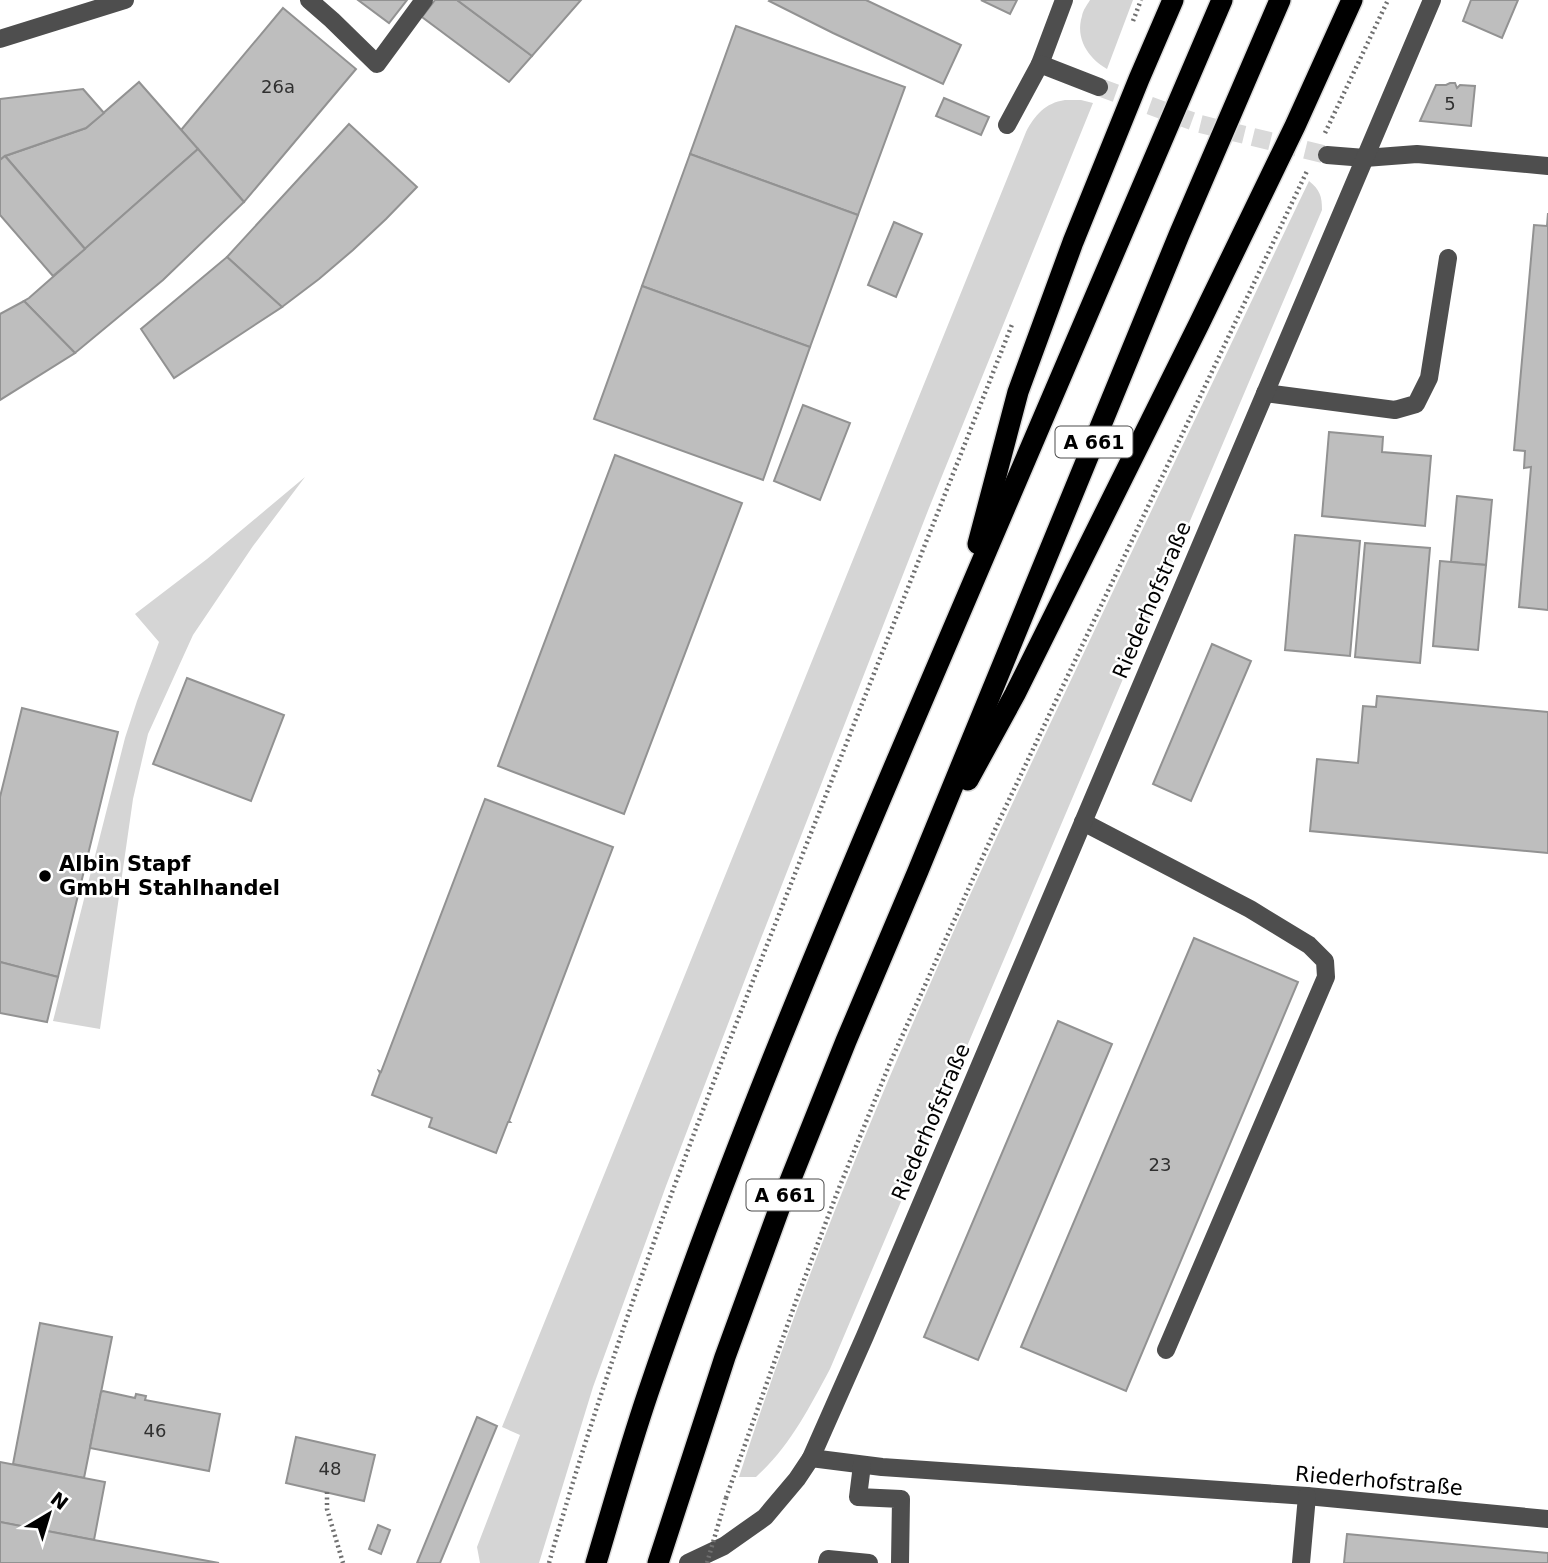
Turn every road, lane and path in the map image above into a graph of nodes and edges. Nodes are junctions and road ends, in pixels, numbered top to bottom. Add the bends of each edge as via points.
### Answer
1 (125, 0) edge
2 (309, 0) edge
3 (424, 0) edge
4 (1064, 0) edge
5 (1173, 0) edge
6 (1222, 0) edge
7 (1280, 0) edge
8 (1352, 0) edge
9 (1388, 0) edge
10 (1432, 0) edge
11 (0, 39) edge
12 (1040, 64) junction
13 (1098, 88) tunnel mouth
14 (1332, 119) dead end
15 (1007, 125) dead end
16 (1327, 155) tunnel mouth
17 (1365, 158) junction
18 (1548, 166) edge
19 (1303, 180) dead end
20 (1448, 258) dead end
21 (1018, 311) dead end
22 (1265, 393) junction
23 (961, 609) junction
24 (1083, 822) junction
25 (918, 871) junction
26 (1166, 1350) dead end
27 (811, 1458) junction
28 (862, 1465) junction
29 (327, 1492) dead end
30 (1307, 1496) junction
31 (1548, 1519) edge
32 (596, 1562) edge
33 (343, 1563) edge
34 (549, 1563) edge
35 (658, 1563) edge
36 (688, 1563) edge
37 (707, 1563) edge
38 (827, 1563) edge
39 (869, 1563) edge
40 (900, 1563) edge
41 (1301, 1563) edge

1 - 11 street
2 - 3 street via 377,64
4 - 12 street
5 - 23 highway via 1073,242 1018,392
6 - 23 highway, A 661
7 - 25 highway, A 661
8 - 25 highway via 1295,126 1015,694
9 - 14 path
10 - 17 street, Riederhofstraße
12 - 13 street
12 - 15 street
16 - 17 street
17 - 18 street via 1417,154
17 - 22 street, Riederhofstraße
19 - 37 path, bridge via 1004,810 890,1063 796,1301
20 - 22 street via 1429,378 1416,404 1395,410
21 - 34 path via 718,1070 633,1299
22 - 24 street, Riederhofstraße
23 - 32 highway, A 661 via 850,870 715,1209 648,1394
24 - 26 street via 1250,909 1309,945 1325,961 1326,977
24 - 27 street, Riederhofstraße
25 - 35 highway, A 661 via 782,1201
27 - 28 street, Riederhofstraße
27 - 36 street via 765,1517 724,1546
28 - 30 street, Riederhofstraße
28 - 40 street via 858,1497 901,1499
29 - 33 path via 327,1509
30 - 31 street, Riederhofstraße
30 - 41 street
38 - 39 street via 828,1559

